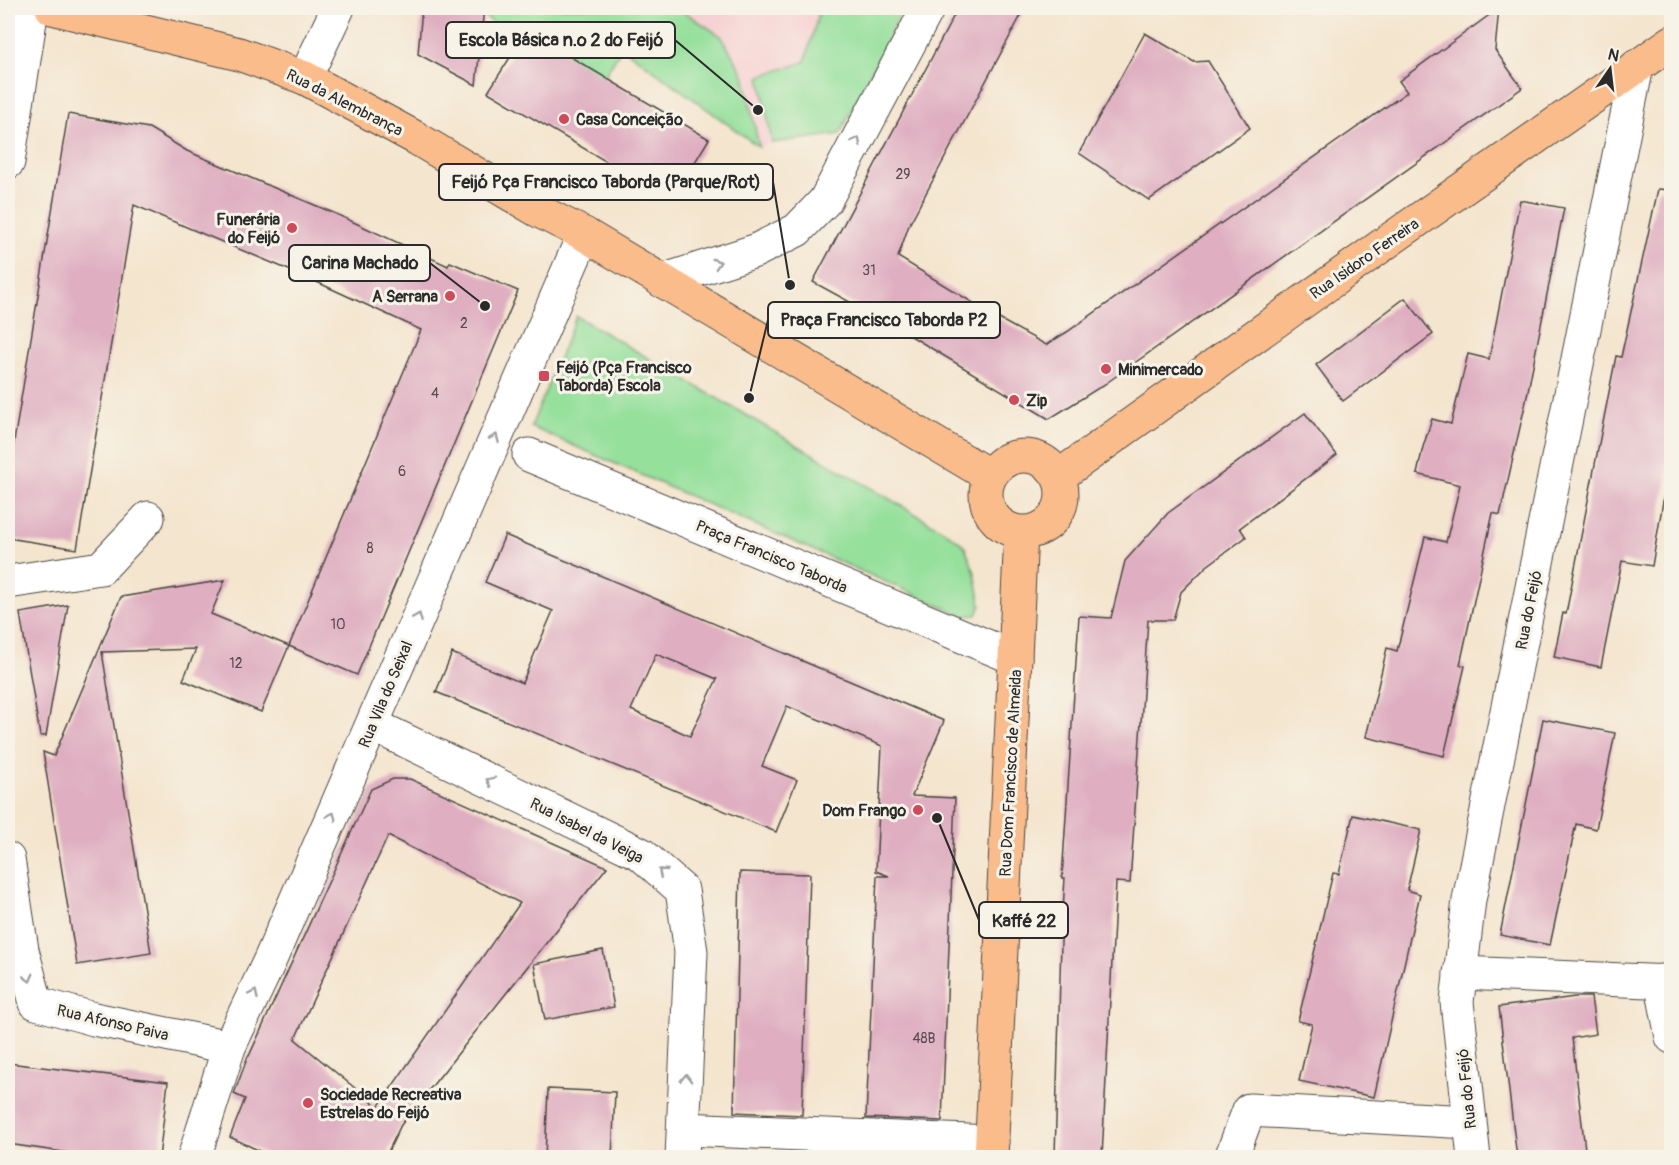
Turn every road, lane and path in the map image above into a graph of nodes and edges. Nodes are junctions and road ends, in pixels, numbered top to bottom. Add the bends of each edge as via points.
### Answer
1 (32, 8) edge
2 (52, 8) edge
3 (338, 8) edge
4 (928, 8) edge
5 (1671, 42) edge
6 (1637, 66) junction
7 (305, 78) junction
8 (8, 162) edge
9 (584, 234) junction
10 (662, 281) junction
11 (529, 455) dead end
12 (990, 476) junction
13 (1059, 476) junction
14 (148, 519) dead end
15 (1021, 533) junction
16 (8, 582) edge
17 (1015, 658) junction
18 (372, 724) junction
19 (8, 859) edge
20 (1460, 973) junction
21 (1666, 982) edge
22 (1671, 1037) edge
23 (230, 1047) junction
24 (1469, 1122) junction
25 (683, 1143) edge
26 (992, 1150) edge
27 (194, 1158) edge
28 (1231, 1158) edge
29 (1474, 1158) edge

1 - 8 street
2 - 7 main road, Rua da Alembrança via 239,54
3 - 7 street
10 -> 4 street via 755,251 796,230 825,201
5 - 6 main road, Rua Isidoro Ferreira
6 - 13 main road, Rua Isidoro Ferreira
6 - 20 street, Rua do Feijó via 1472,888
7 - 9 main road, Rua da Alembrança
9 - 10 main road
18 -> 9 street, Rua Vila do Seixal
10 - 12 main road
11 - 17 street, Praça Francisco Taborda
12 - 13 main road via 998,465 1024,456 1038,458
12 - 15 main road via 987,506 995,519
13 - 15 main road via 1062,503 1056,515 1047,525
14 - 16 street via 101,568
15 - 17 main road, Rua Dom Francisco de Almeida
17 - 26 main road, Rua Dom Francisco de Almeida
23 -> 18 street, Rua Vila do Seixal
25 -> 18 street, Rua Isabel da Veiga via 691,952 682,890 641,854
19 -> 23 street, Rua Afonso Paiva via 22,950 36,1003 94,1020
20 - 21 street
20 - 24 street, Rua do Feijó via 1456,1002
21 - 22 street
23 - 27 street, Rua Vila do Seixal
24 - 28 street via 1249,1110
24 - 29 street, Rua do Feijó
25 - 26 street

